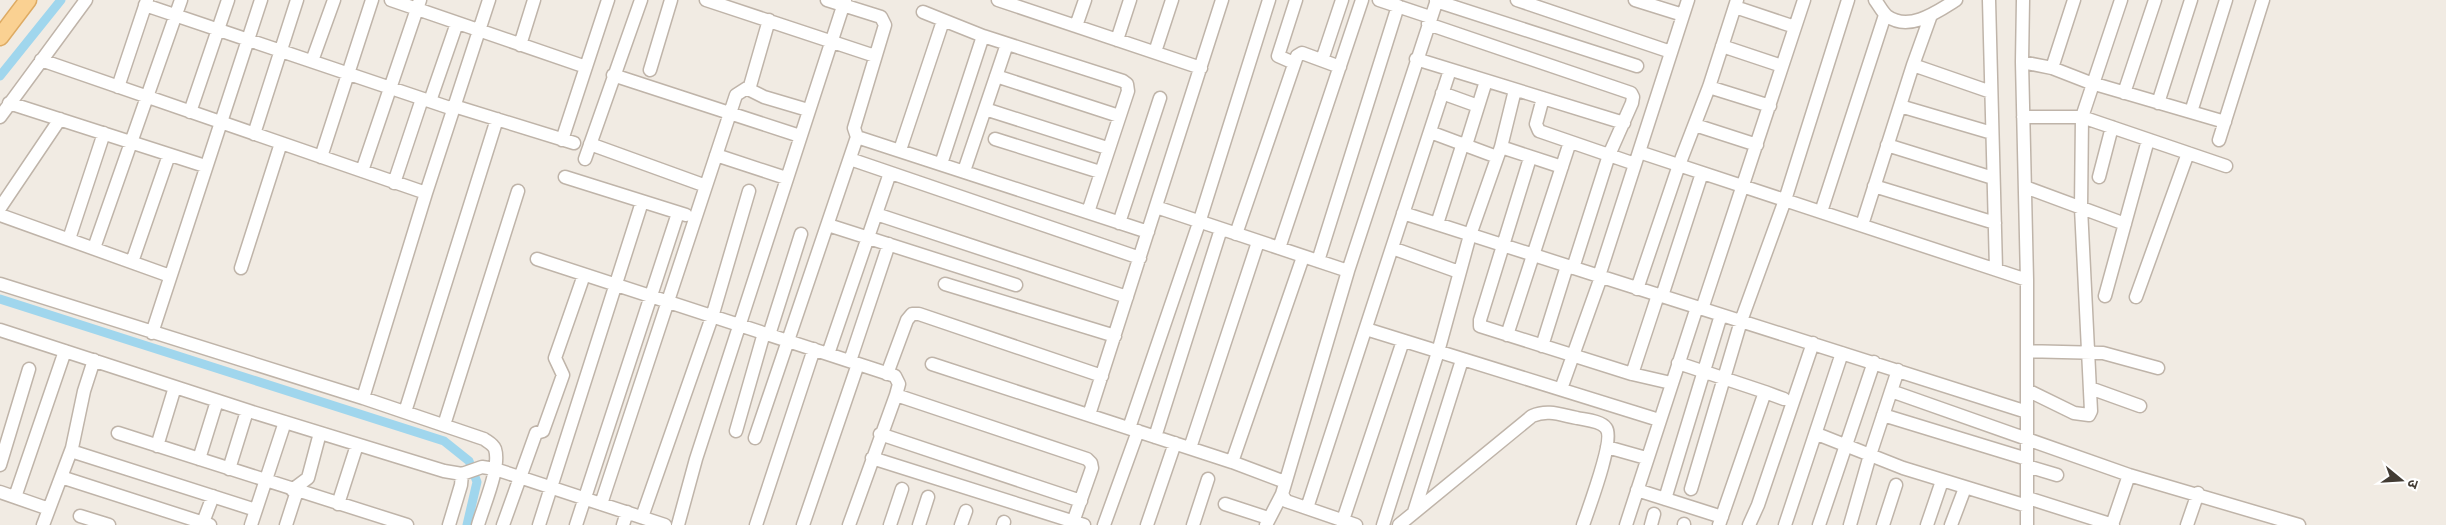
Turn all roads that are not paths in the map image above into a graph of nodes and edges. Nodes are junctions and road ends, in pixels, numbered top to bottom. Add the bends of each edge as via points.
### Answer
1 (28, 0) edge
2 (86, 0) edge
3 (181, 0) edge
4 (228, 0) edge
5 (261, 0) edge
6 (297, 0) edge
7 (334, 0) edge
8 (372, 0) edge
9 (391, 0) edge
10 (489, 0) edge
11 (534, 0) edge
12 (608, 0) edge
13 (641, 0) edge
14 (671, 0) edge
15 (706, 0) edge
16 (828, 0) edge
17 (998, 0) edge
18 (1085, 0) edge
19 (1130, 0) edge
20 (1172, 0) edge
21 (1222, 0) edge
22 (1269, 0) edge
23 (1296, 0) edge
24 (1342, 0) edge
25 (1362, 0) edge
26 (1379, 0) edge
27 (1517, 0) edge
28 (1635, 0) edge
29 (1688, 0) edge
30 (1804, 0) edge
31 (1848, 0) edge
32 (1875, 0) edge
33 (1956, 0) edge
34 (1989, 0) edge
35 (2023, 0) edge
36 (2074, 0) edge
37 (2121, 0) edge
38 (2154, 0) edge
39 (2191, 0) edge
40 (2226, 0) edge
41 (2263, 0) edge
42 (1436, 1) edge
43 (146, 3) edge
44 (844, 3) edge
45 (1736, 4) edge
46 (419, 5) edge
47 (1398, 6) junction
48 (923, 12) dead end
49 (176, 15) junction
50 (1683, 15) junction
51 (1885, 15) junction
52 (1931, 15) junction
53 (769, 20) junction
54 (1429, 20) junction
55 (943, 21) junction
56 (457, 23) junction
57 (1076, 26) junction
58 (1795, 27) junction
59 (219, 29) junction
60 (479, 31) junction
61 (983, 36) junction
62 (0, 37) edge
63 (248, 39) junction
64 (830, 40) junction
65 (1117, 40) junction
66 (1007, 44) junction
67 (520, 45) junction
68 (1722, 46) junction
69 (281, 50) junction
70 (1155, 52) junction
71 (1671, 52) junction
72 (875, 56) junction
73 (1416, 59) junction
74 (40, 60) junction
75 (1322, 60) junction
76 (312, 61) junction
77 (2022, 62) junction
78 (1294, 63) junction
79 (1913, 65) junction
80 (1637, 66) dead end
81 (1782, 66) junction
82 (586, 67) junction
83 (1340, 67) junction
84 (1201, 68) junction
85 (2052, 68) junction
86 (650, 70) dead end
87 (1450, 70) junction
88 (348, 73) junction
89 (613, 75) junction
90 (996, 76) junction
91 (1486, 81) junction
92 (2093, 83) junction
93 (118, 87) junction
94 (1709, 87) junction
95 (390, 88) junction
96 (748, 89) junction
97 (1515, 90) junction
98 (1990, 92) junction
99 (2124, 93) junction
100 (1442, 94) junction
101 (148, 97) junction
102 (1160, 98) dead end
103 (1543, 98) junction
104 (426, 100) junction
105 (9, 103) junction
106 (2158, 103) junction
107 (1478, 106) junction
108 (1770, 106) junction
109 (1900, 106) junction
110 (454, 107) junction
111 (985, 108) junction
112 (808, 110) junction
113 (190, 112) junction
114 (2191, 112) junction
115 (730, 114) junction
116 (1119, 116) junction
117 (0, 117) edge
118 (2023, 117) junction
119 (2082, 117) junction
120 (60, 119) junction
121 (498, 119) junction
122 (220, 122) junction
123 (2225, 122) junction
124 (1624, 123) junction
125 (1695, 125) junction
126 (2112, 127) junction
127 (1430, 132) junction
128 (104, 133) junction
129 (1992, 133) junction
130 (254, 134) junction
131 (800, 136) junction
132 (857, 137) junction
133 (995, 139) dead end
134 (2148, 140) junction
135 (2219, 140) dead end
136 (1570, 142) junction
137 (132, 143) junction
138 (281, 143) junction
139 (590, 144) junction
140 (1464, 144) junction
141 (1757, 145) junction
142 (1887, 145) junction
143 (1108, 148) junction
144 (900, 150) junction
145 (1499, 152) junction
146 (2188, 153) junction
147 (169, 154) junction
148 (716, 155) junction
149 (1609, 155) junction
150 (321, 157) junction
151 (1530, 158) junction
152 (1637, 158) junction
153 (585, 159) dead end
154 (850, 159) junction
155 (941, 164) junction
156 (1679, 165) junction
157 (205, 166) junction
158 (2226, 166) dead end
159 (1562, 167) junction
160 (362, 171) junction
161 (964, 172) junction
162 (1100, 172) junction
163 (890, 173) junction
164 (1702, 173) junction
165 (566, 177) dead end
166 (786, 178) junction
167 (1993, 178) junction
168 (2099, 178) dead end
169 (394, 182) junction
170 (706, 186) junction
171 (1743, 186) junction
172 (1874, 186) junction
173 (2025, 187) junction
174 (518, 191) dead end
175 (749, 191) dead end
176 (426, 193) junction
177 (1785, 200) junction
178 (642, 202) junction
179 (1156, 207) junction
180 (0, 208) edge
181 (2081, 208) junction
182 (1088, 212) junction
183 (1821, 212) junction
184 (678, 213) junction
185 (1403, 213) junction
186 (0, 214) edge
187 (876, 214) junction
188 (696, 218) junction
189 (1119, 223) junction
190 (1199, 223) junction
191 (1994, 223) junction
192 (1437, 224) junction
193 (2125, 224) junction
194 (828, 225) junction
195 (1862, 225) junction
196 (1222, 229) junction
197 (1148, 232) junction
198 (801, 234) dead end
199 (1236, 234) junction
200 (1470, 235) junction
201 (867, 237) junction
202 (69, 239) junction
203 (1258, 242) junction
204 (888, 244) junction
205 (1504, 246) junction
206 (94, 248) junction
207 (1278, 248) junction
208 (1392, 248) junction
209 (1532, 255) junction
210 (1303, 257) junction
211 (1140, 258) junction
212 (537, 259) dead end
213 (1318, 261) junction
214 (132, 262) junction
215 (1570, 267) junction
216 (241, 268) dead end
217 (1996, 269) junction
218 (1348, 271) junction
219 (1459, 272) junction
220 (170, 276) junction
221 (584, 276) junction
222 (1600, 277) junction
223 (2027, 280) junction
224 (0, 284) edge
225 (616, 284) junction
226 (945, 284) dead end
227 (1016, 285) dead end
228 (1638, 289) junction
229 (650, 296) junction
230 (1660, 296) junction
231 (2105, 296) dead end
232 (1127, 297) junction
233 (2136, 297) dead end
234 (668, 302) junction
235 (1699, 308) junction
236 (1721, 315) junction
237 (712, 317) junction
238 (1741, 321) junction
239 (738, 326) junction
240 (1366, 329) junction
241 (0, 330) edge
242 (152, 333) junction
243 (766, 334) junction
244 (1507, 335) junction
245 (1115, 336) junction
246 (789, 340) junction
247 (1403, 341) junction
248 (1812, 344) junction
249 (1542, 346) junction
250 (814, 349) junction
251 (65, 351) junction
252 (2027, 351) junction
253 (2088, 351) junction
254 (1438, 352) junction
255 (1842, 353) junction
256 (828, 354) junction
257 (1574, 356) junction
258 (94, 360) junction
259 (1462, 360) junction
260 (1874, 362) junction
261 (854, 363) junction
262 (1678, 363) junction
263 (932, 364) dead end
264 (2158, 368) dead end
265 (29, 369) dead end
266 (1898, 370) junction
267 (1704, 372) junction
268 (887, 374) junction
269 (1632, 374) junction
270 (1102, 376) junction
271 (1724, 378) junction
272 (1671, 383) junction
273 (175, 387) junction
274 (2090, 388) junction
275 (1561, 389) junction
276 (2027, 390) junction
277 (1891, 391) junction
278 (1764, 392) junction
279 (896, 394) junction
280 (363, 398) junction
281 (1784, 399) dead end
282 (217, 401) junction
283 (2140, 406) dead end
284 (247, 411) junction
285 (405, 412) junction
286 (2027, 412) junction
287 (1089, 415) junction
288 (1883, 415) junction
289 (1659, 420) junction
290 (285, 422) junction
291 (444, 425) junction
292 (1134, 430) junction
293 (736, 431) dead end
294 (118, 433) dead end
295 (320, 433) junction
296 (880, 434) junction
297 (1817, 434) junction
298 (1155, 437) junction
299 (2027, 437) junction
300 (755, 438) dead end
301 (1175, 443) junction
302 (357, 445) junction
303 (1846, 445) junction
304 (157, 446) junction
305 (1607, 447) junction
306 (1190, 448) junction
307 (71, 451) junction
308 (1870, 455) junction
309 (872, 458) junction
310 (1646, 458) junction
311 (199, 460) junction
312 (1232, 462) junction
313 (2027, 463) junction
314 (0, 465) edge
315 (229, 469) junction
316 (495, 469) junction
317 (464, 474) junction
318 (2129, 474) junction
319 (2057, 475) dead end
320 (61, 477) junction
321 (518, 477) junction
322 (1208, 479) dead end
323 (266, 481) junction
324 (1942, 481) junction
325 (1896, 484) dead end
326 (551, 488) junction
327 (902, 488) dead end
328 (1284, 488) junction
329 (1964, 488) junction
330 (1691, 489) dead end
331 (295, 490) junction
332 (1637, 490) junction
333 (0, 492) edge
334 (2198, 494) junction
335 (213, 496) junction
336 (14, 497) junction
337 (928, 497) dead end
338 (584, 498) junction
339 (1665, 499) junction
340 (1081, 501) junction
341 (2027, 502) junction
342 (338, 504) junction
343 (601, 504) junction
344 (1225, 504) dead end
345 (1307, 508) junction
346 (49, 509) junction
347 (256, 510) junction
348 (966, 511) dead end
349 (627, 512) junction
350 (1414, 513) junction
351 (80, 516) dead end
352 (1343, 520) junction
353 (646, 521) edge
354 (1267, 521) edge
355 (1720, 521) edge
356 (205, 524) edge
357 (1076, 524) edge
358 (43, 525) edge
359 (109, 525) edge
360 (251, 525) edge
361 (286, 525) edge
362 (406, 525) edge
363 (449, 525) edge
364 (478, 525) edge
365 (503, 525) edge
366 (540, 525) edge
367 (576, 525) edge
368 (623, 525) edge
369 (665, 525) edge
370 (678, 525) edge
371 (756, 525) edge
372 (803, 525) edge
373 (849, 525) edge
374 (890, 525) edge
375 (918, 525) edge
376 (961, 525) edge
377 (1104, 525) edge
378 (1147, 525) edge
379 (1193, 525) edge
380 (1356, 525) edge
381 (1383, 525) edge
382 (1399, 525) edge
383 (1583, 525) edge
384 (1626, 525) edge
385 (1749, 525) edge
386 (1785, 525) edge
387 (1819, 525) edge
388 (1850, 525) edge
389 (1883, 525) edge
390 (1927, 525) edge
391 (1951, 525) edge
392 (2028, 525) edge
393 (2112, 525) edge
394 (2187, 525) edge
395 (2299, 525) edge

1 - 62 main road
2 - 74 street
3 - 49 street
4 - 59 street
5 - 63 street
6 - 69 street
7 - 76 street
8 - 88 street
9 - 46 street
10 - 60 street
11 - 67 street
12 - 82 street
13 - 89 street
14 - 86 street
15 - 53 street
16 - 44 street
17 - 57 street
18 - 57 street
19 - 65 street
20 - 70 street
21 - 84 street
22 - 190 street
23 - 78 street via 1278,56
24 - 75 street
25 - 83 street
26 - 47 street
27 - 71 street
28 - 50 street
29 - 50 street
30 - 58 street
31 - 177 street
32 - 51 street
33 - 52 street
34 - 98 street
35 - 77 street
36 - 85 street
37 - 92 street
38 - 99 street
39 - 106 street
40 - 114 street
41 - 123 street
42 - 54 street
42 - 80 street
43 - 49 street
43 - 93 street
44 - 64 street
44 - 72 street via 884,20
45 - 58 street
45 - 68 street
46 - 56 street
46 - 95 street
47 - 54 street
47 - 213 street
48 - 55 street
49 - 59 street
49 - 101 street
50 - 71 street
51 - 52 street via 1896,21 1909,22
51 - 183 street
52 - 79 street
53 - 64 street
53 - 96 street
54 - 73 street
54 - 124 street via 1631,93 1632,103
55 - 61 street
55 - 144 street
56 - 60 street
56 - 104 street
57 - 65 street
58 - 81 street
59 - 63 street
59 - 113 street
60 - 67 street
60 - 110 street
61 - 66 street
61 - 155 street
63 - 69 street
63 - 122 street
64 - 72 street
64 - 112 street
65 - 70 street
66 - 90 street
66 - 116 street via 1123,81 1128,91
67 - 82 street
68 - 81 street
68 - 94 street
69 - 76 street
69 - 130 street
70 - 84 street
71 - 152 street
72 - 132 street via 854,128
73 - 87 street
73 - 218 street
74 - 93 street
74 - 105 street
75 - 78 street via 1302,53 1296,56
75 - 83 street
76 - 88 street
77 - 85 street
77 - 118 street
78 - 199 street
79 - 98 street
79 - 109 street
81 - 108 street
82 - 121 street via 568,142
83 - 207 street
84 - 179 street
85 - 92 street
87 - 91 street
87 - 100 street
88 - 95 street
88 - 150 street
89 - 115 street
89 - 139 street
90 - 111 street
90 - 116 street
91 - 97 street
91 - 107 street
92 - 99 street
92 - 119 street
93 - 101 street
94 - 108 street
94 - 125 street
95 - 104 street
95 - 160 street
96 - 112 street
96 - 115 street via 738,92
97 - 103 street
97 - 145 street
98 - 129 street
99 - 106 street
100 - 107 street
100 - 127 street
101 - 113 street
101 - 137 street
102 - 189 street
103 - 124 street
103 - 136 street via 1536,128
104 - 110 street
104 - 169 street
105 - 117 street
105 - 120 street
106 - 114 street
107 - 140 street
108 - 141 street
109 - 129 street
109 - 142 street
110 - 121 street
110 - 176 street
111 - 143 street
111 - 161 street
112 - 131 street
113 - 122 street
114 - 123 street
115 - 131 street
115 - 148 street
116 - 143 street
118 - 119 street
118 - 173 street
119 - 126 street
119 - 181 street
120 - 128 street
120 - 180 street
121 - 285 street
122 - 130 street
122 - 157 street
123 - 135 street
124 - 149 street
125 - 141 street
125 - 156 street
126 - 134 street
126 - 168 street
127 - 140 street
127 - 185 street
128 - 137 street
128 - 202 street
129 - 167 street
130 - 138 street
131 - 166 street
132 - 144 street
132 - 154 street
133 - 162 street
134 - 146 street
134 - 193 street
136 - 149 street
136 - 159 street
137 - 147 street
137 - 206 street
138 - 150 street
138 - 216 street
139 - 153 street
139 - 170 street
140 - 145 street
140 - 192 street
141 - 171 street
142 - 167 street
142 - 172 street
143 - 162 street
144 - 155 street
145 - 151 street
145 - 200 street
146 - 158 street
146 - 233 street
147 - 157 street
147 - 214 street
148 - 166 street
148 - 170 street
149 - 152 street
149 - 215 street
150 - 160 street
151 - 159 street
151 - 205 street
152 - 156 street
152 - 222 street
154 - 163 street
154 - 194 street
155 - 161 street
156 - 164 street
156 - 228 street
157 - 220 street
159 - 209 street
160 - 169 street
161 - 182 street
162 - 182 street
163 - 187 street
163 - 211 street
164 - 171 street
164 - 230 street
165 - 178 street
166 - 239 street
167 - 191 street
169 - 176 street
170 - 188 street
171 - 177 street
171 - 235 street
172 - 191 street
172 - 195 street
173 - 181 street
173 - 223 street
174 - 291 street
175 - 237 street
176 - 280 street
177 - 183 street
177 - 238 street
178 - 184 street
178 - 225 street
179 - 190 street
179 - 197 street
181 - 193 street
181 - 253 street
182 - 189 street
183 - 195 street
184 - 188 street
184 - 229 street
185 - 192 street
185 - 208 street
186 - 202 street
187 - 201 street
187 - 232 street
188 - 234 street
189 - 197 street
190 - 196 street
190 - 292 street
191 - 217 street
192 - 200 street
193 - 231 street
194 - 201 street
194 - 246 street
195 - 217 street
196 - 199 street
196 - 298 street
197 - 211 street
198 - 243 street
199 - 203 street
200 - 205 street
200 - 219 street
201 - 204 street
201 - 256 street
202 - 206 street
203 - 207 street
203 - 306 street
204 - 227 street
204 - 261 street
205 - 209 street
205 - 244 street via 1479,324
206 - 214 street
207 - 210 street
208 - 219 street
208 - 240 street
209 - 215 street
209 - 244 street
210 - 213 street
210 - 312 street
211 - 232 street
212 - 221 street
213 - 218 street
214 - 220 street
215 - 222 street
215 - 249 street
217 - 223 street
218 - 328 street
219 - 254 street
220 - 242 street
221 - 225 street
221 - 321 street via 555,358 563,375 543,431 536,432
222 - 228 street
222 - 257 street
223 - 252 street
224 - 242 street
225 - 229 street
225 - 326 street
226 - 245 street
228 - 230 street
229 - 234 street
229 - 338 street
230 - 235 street
230 - 269 street
232 - 245 street
234 - 237 street
234 - 343 street
235 - 236 street
235 - 262 street
236 - 238 street
236 - 267 street
237 - 239 street
237 - 353 street
238 - 248 street
238 - 271 street
239 - 243 street
239 - 370 street via 684,496
240 - 247 street
240 - 345 street
241 - 251 street
242 - 280 street
243 - 246 street
243 - 293 street
244 - 249 street
245 - 270 street
246 - 250 street
246 - 300 street
247 - 254 street
247 - 352 street
248 - 255 street
248 - 385 street
249 - 257 street
250 - 256 street
250 - 371 street
251 - 258 street
251 - 336 street
252 - 253 street
252 - 276 street
253 - 264 street
253 - 274 street
254 - 259 street
254 - 381 street
255 - 260 street
255 - 297 street
256 - 261 street
257 - 269 street
257 - 275 street
258 - 273 street
258 - 307 street
259 - 275 street
259 - 350 street
260 - 266 street
260 - 303 street
261 - 268 street
261 - 372 street
262 - 267 street
262 - 272 street
263 - 287 street
265 - 314 street
266 - 277 street
266 - 286 street
267 - 271 street
267 - 339 street
268 - 270 street via 912,314
268 - 279 street via 898,379
269 - 272 street
270 - 287 street
271 - 278 street
271 - 330 street
272 - 289 street
273 - 282 street
273 - 304 street
274 - 276 street via 2089,415
274 - 283 street
275 - 289 street
276 - 286 street
277 - 288 street
277 - 299 street
278 - 281 street
278 - 355 street
279 - 296 street
279 - 340 street via 1087,459 1092,468
280 - 285 street
282 - 284 street
282 - 311 street
284 - 290 street
284 - 315 street
285 - 291 street
286 - 299 street
287 - 292 street
288 - 308 street
288 - 313 street
289 - 310 street
290 - 295 street
290 - 323 street
291 - 316 street via 493,445
292 - 298 street
292 - 377 street
294 - 304 street
295 - 302 street
295 - 331 street via 308,478
296 - 309 street
296 - 340 street
297 - 303 street
297 - 386 street
298 - 301 street
299 - 313 street
299 - 318 street
301 - 306 street
301 - 378 street
302 - 317 street
302 - 342 street
303 - 308 street
303 - 387 street
304 - 311 street
305 - 310 street
305 - 350 street via 1609,433 1606,427 1541,412
305 - 383 street
306 - 312 street
307 - 320 street
307 - 335 street
308 - 324 street
308 - 388 street
309 - 357 street
309 - 373 street
310 - 332 street
311 - 315 street
312 - 328 street
313 - 319 street
313 - 341 street
315 - 323 street
316 - 317 street via 482,467
316 - 321 street
316 - 364 street
317 - 363 street
318 - 334 street
318 - 393 street
320 - 346 street
320 - 356 street
321 - 326 street
321 - 365 street
322 - 379 street
323 - 331 street
323 - 347 street
324 - 329 street
324 - 390 street
325 - 389 street
326 - 338 street
326 - 366 street
327 - 374 street
328 - 345 street via 1286,501
328 - 354 street
329 - 341 street
329 - 391 street
331 - 342 street
331 - 361 street
332 - 339 street
332 - 384 street
333 - 336 street
334 - 394 street
334 - 395 street
335 - 347 street
335 - 356 street
336 - 346 street
337 - 375 street
338 - 343 street
338 - 367 street
339 - 355 street
340 - 357 street
341 - 392 street
341 - 393 street
342 - 362 street
343 - 349 street
344 - 354 street
345 - 352 street
346 - 358 street
347 - 360 street
348 - 376 street
349 - 353 street
349 - 368 street
350 - 382 street
351 - 359 street
352 - 380 street
353 - 369 street

